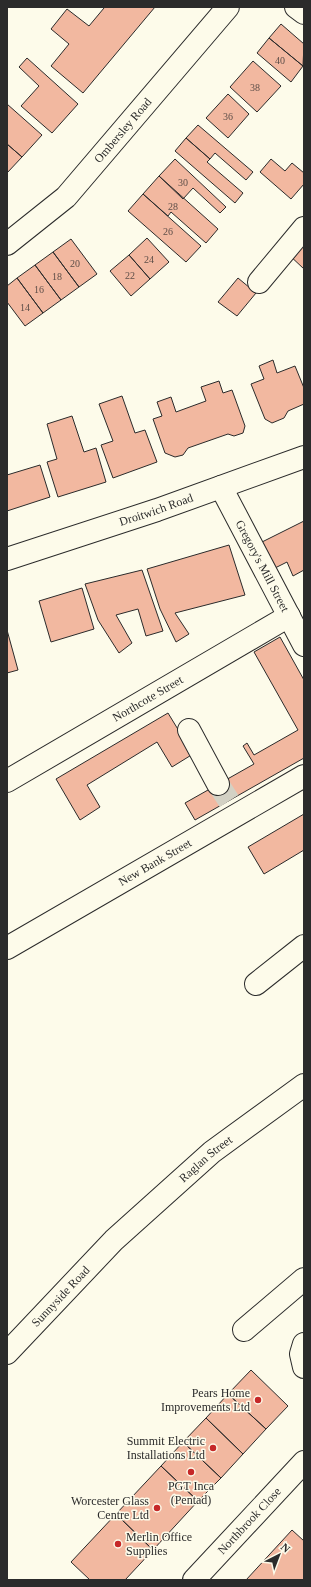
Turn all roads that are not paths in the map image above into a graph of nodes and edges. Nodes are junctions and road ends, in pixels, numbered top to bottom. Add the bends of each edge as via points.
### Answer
1 (228, 7) edge
2 (296, 7) edge
3 (304, 13) edge
4 (304, 228) edge
5 (7, 244) edge
6 (259, 282) dead end
7 (304, 457) edge
8 (221, 487) junction
9 (7, 559) edge
10 (289, 616) junction
11 (304, 645) edge
12 (189, 730) dead end
13 (304, 776) edge
14 (7, 782) edge
15 (229, 800) junction
16 (304, 946) edge
17 (7, 948) edge
18 (304, 952) edge
19 (304, 963) edge
20 (256, 984) dead end
21 (304, 1085) edge
22 (114, 1240) joint
23 (304, 1279) edge
24 (244, 1330) dead end
25 (304, 1344) edge
26 (7, 1352) edge
27 (304, 1367) edge
28 (304, 1462) edge
29 (194, 1580) edge

1 - 5 street, Ombersley Road via 66,197
2 - 3 street
4 - 6 street
7 - 8 street, Droitwich Road
8 - 9 street, Droitwich Road
8 - 10 street, Gregory's Mill Street
10 - 11 street, Gregory's Mill Street
10 - 14 street, Northcote Street
12 - 15 street
13 - 15 street, New Bank Street
15 - 17 street, New Bank Street
16 - 20 street
18 - 19 street
21 - 22 street, Raglan Street via 212,1152
22 - 26 street, Sunnyside Road
23 - 24 street
25 - 27 street via 301,1354
28 - 29 street, Northbrook Close

